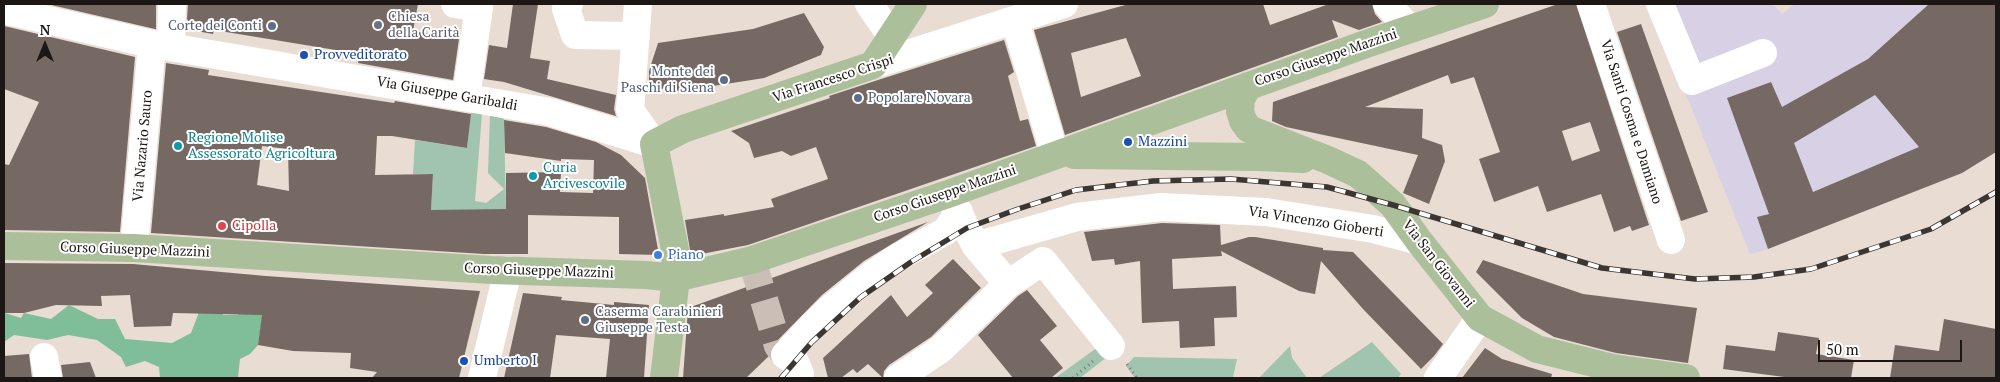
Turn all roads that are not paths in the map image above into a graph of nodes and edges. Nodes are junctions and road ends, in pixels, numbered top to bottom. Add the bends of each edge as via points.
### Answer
1 (172, 4) edge
2 (455, 4) edge
3 (569, 4) edge
4 (638, 4) edge
5 (869, 4) edge
6 (1064, 4) edge
7 (1387, 4) edge
8 (1485, 4) edge
9 (1591, 4) edge
10 (1660, 4) edge
11 (911, 5) edge
12 (4, 10) edge
13 (1015, 21) junction
14 (1410, 29) junction
15 (636, 36) junction
16 (892, 37) junction
17 (161, 46) junction
18 (1763, 54) dead end
19 (873, 65) junction
20 (1248, 86) junction
21 (466, 97) junction
22 (654, 144) junction
23 (1055, 155) junction
24 (1328, 160) junction
25 (953, 203) junction
26 (1670, 240) dead end
27 (1419, 241) junction
28 (4, 246) edge
29 (976, 246) junction
30 (134, 248) junction
31 (508, 270) junction
32 (676, 278) junction
33 (1008, 284) junction
34 (1480, 318) junction
35 (1119, 355) road end
36 (1612, 373) edge
37 (800, 374) dead end
38 (482, 378) edge
39 (664, 378) edge
40 (898, 378) edge
41 (1438, 378) edge
42 (1686, 378) edge

1 - 17 street, Via Nazario Sauro
2 - 21 street via 479,8
3 - 15 street via 566,9 575,35
4 - 15 street
5 - 16 street
6 - 13 street, Via Francesco Crispi
7 - 14 street
8 - 14 main road, Corso Giuseppe Mazzini
9 - 26 street, Via Santi Cosma e Damiano
10 - 18 street via 1692,81
11 - 16 main road
12 - 17 street, Via Giuseppe Garibaldi
13 - 19 street, Via Francesco Crispi
13 - 23 street
14 - 20 main road, Corso Giuseppe Mazzini
15 - 22 street via 630,110
16 - 19 main road
17 - 21 street, Via Giuseppe Garibaldi
17 - 30 street, Via Nazario Sauro
19 - 22 main road, Via Francesco Crispi via 683,129
20 - 23 main road, Corso Giuseppe Mazzini
20 - 24 main road, Via San Giovanni via 1241,99 1240,111 1249,129
21 - 22 street, Via Giuseppe Garibaldi via 550,112
22 - 32 main road via 675,250
23 - 24 main road, Corso Giuseppe Mazzini via 1259,156
23 - 25 main road, Corso Giuseppe Mazzini
24 - 27 main road, Via San Giovanni via 1358,174 1393,205
25 - 29 street
25 - 32 main road, Corso Giuseppe Mazzini
25 - 37 street via 946,230 874,274 832,307 785,355 795,362
27 - 29 street, Via Vincenzo Gioberti via 1373,229 1266,212 1161,207 1077,217
27 - 34 main road, Via San Giovanni
28 - 30 main road, Corso Giuseppe Mazzini
29 - 33 street
30 - 31 main road, Corso Giuseppe Mazzini
31 - 32 main road, Corso Giuseppe Mazzini
31 - 38 street
32 - 39 main road
33 - 35 street via 1043,261
33 - 40 street via 941,349
34 - 36 main road, Via San Giovanni via 1537,348
34 - 41 street
36 - 42 main road, Via San Giovanni

